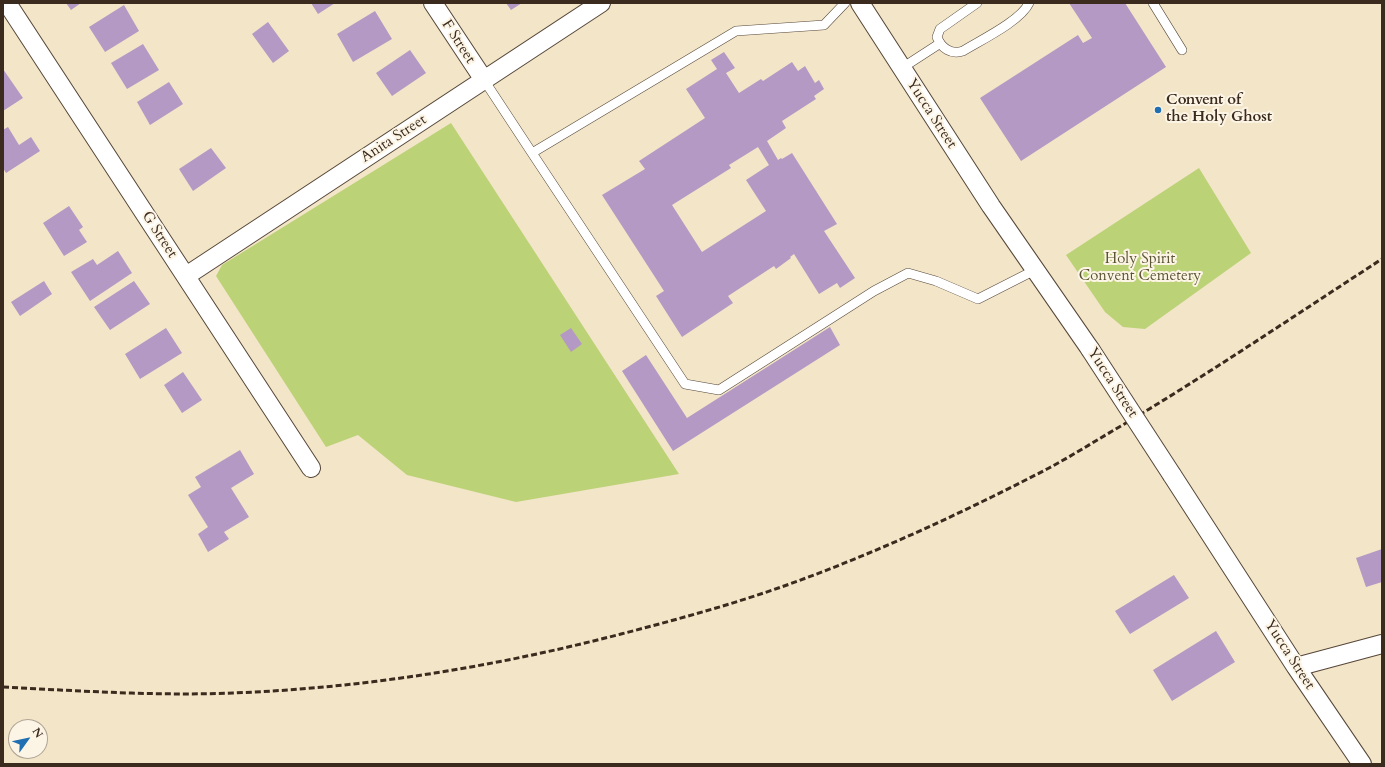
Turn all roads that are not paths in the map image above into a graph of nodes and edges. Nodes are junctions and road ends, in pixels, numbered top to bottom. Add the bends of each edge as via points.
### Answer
1 (7, 3) edge
2 (433, 3) edge
3 (602, 3) edge
4 (845, 3) edge
5 (860, 3) edge
6 (977, 3) edge
7 (1029, 3) edge
8 (1152, 3) edge
9 (939, 44) junction
10 (1182, 50) dead end
11 (902, 68) junction
12 (484, 80) junction
13 (532, 153) junction
14 (1035, 270) junction
15 (186, 276) junction
16 (311, 468) dead end
17 (1382, 644) edge
18 (1296, 667) junction
19 (1362, 764) edge

1 - 15 street, G Street
2 - 12 street, F Street
3 - 12 street, Anita Street
4 - 13 lane via 824,24 736,31
5 - 11 street, Yucca Street
6 - 9 lane via 940,29 937,37
7 - 9 lane via 1012,20 963,51 948,51
8 - 10 lane
9 - 11 lane
11 - 14 street, Yucca Street
12 - 13 lane
12 - 15 street, Anita Street
13 - 14 lane via 685,384 719,390 874,291 908,273 936,281 978,299
14 - 18 street, Yucca Street, bridge via 1090,349
15 - 16 street, G Street
17 - 18 street
18 - 19 street, Yucca Street

